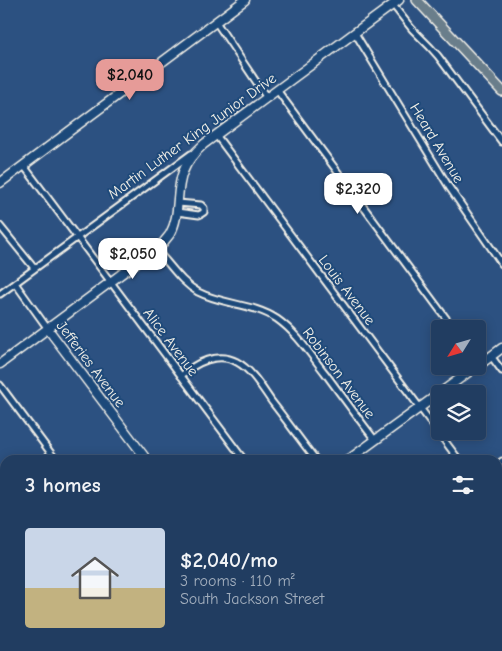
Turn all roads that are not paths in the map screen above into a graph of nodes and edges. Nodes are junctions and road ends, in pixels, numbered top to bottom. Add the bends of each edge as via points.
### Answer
1 (245, 0) edge
2 (418, 0) edge
3 (396, 2) edge
4 (216, 22) junction
5 (355, 33) junction
6 (278, 90) junction
7 (502, 91) edge
8 (267, 98) junction
9 (216, 135) junction
10 (502, 142) edge
11 (204, 144) junction
12 (24, 166) junction
13 (0, 183) edge
14 (178, 203) junction
15 (176, 212) junction
16 (0, 226) edge
17 (77, 238) junction
18 (155, 249) junction
19 (502, 264) edge
20 (34, 268) junction
21 (15, 282) junction
22 (111, 283) junction
23 (0, 294) edge
24 (447, 320) edge
25 (48, 329) junction
26 (502, 348) edge
27 (491, 356) junction
28 (486, 359) edge
29 (0, 364) edge
30 (502, 371) edge
31 (463, 375) edge
32 (181, 376) junction
33 (0, 386) edge
34 (420, 407) junction
35 (374, 440) junction
36 (52, 455) edge
37 (143, 455) edge
38 (240, 455) edge
39 (312, 455) edge
40 (354, 455) edge
41 (455, 455) edge

1 - 4 street
2 - 7 main road
3 - 5 street, Martin Luther King Junior Drive
3 - 10 street via 412,29 438,56
4 - 8 street
4 - 12 street
5 - 6 street, Martin Luther King Junior Drive
5 - 19 street, Heard Avenue via 448,187
6 - 8 street, Martin Luther King Junior Drive
6 - 24 street
8 - 9 street, Martin Luther King Junior Drive
9 - 11 street, Martin Luther King Junior Drive
9 - 34 street, Louis Avenue
11 - 14 street via 183,171
11 - 17 street, Martin Luther King Junior Drive
12 - 13 street
12 - 17 street, Alice Avenue
14 - 15 street
14 - 15 street via 202,206 204,212 199,215
15 - 18 street via 170,234
16 - 20 street
17 - 20 street, Martin Luther King Junior Drive
17 - 22 street, Alice Avenue
18 - 22 street
18 - 35 street, Robinson Avenue via 176,274 197,291 253,308 275,318 290,330
20 - 21 street, Martin Luther King Junior Drive
21 - 23 street, Martin Luther King Junior Drive
21 - 25 street, Jefferies Avenue
22 - 25 street
22 - 32 street, Alice Avenue
25 - 29 street
25 - 37 street, Jefferies Avenue
26 - 27 street
27 - 28 street
27 - 30 street
31 - 34 street
32 - 38 street, Alice Avenue
32 - 39 street via 210,359 237,362 253,376
33 - 36 street
34 - 35 street
34 - 41 street, Louis Avenue
35 - 40 street

